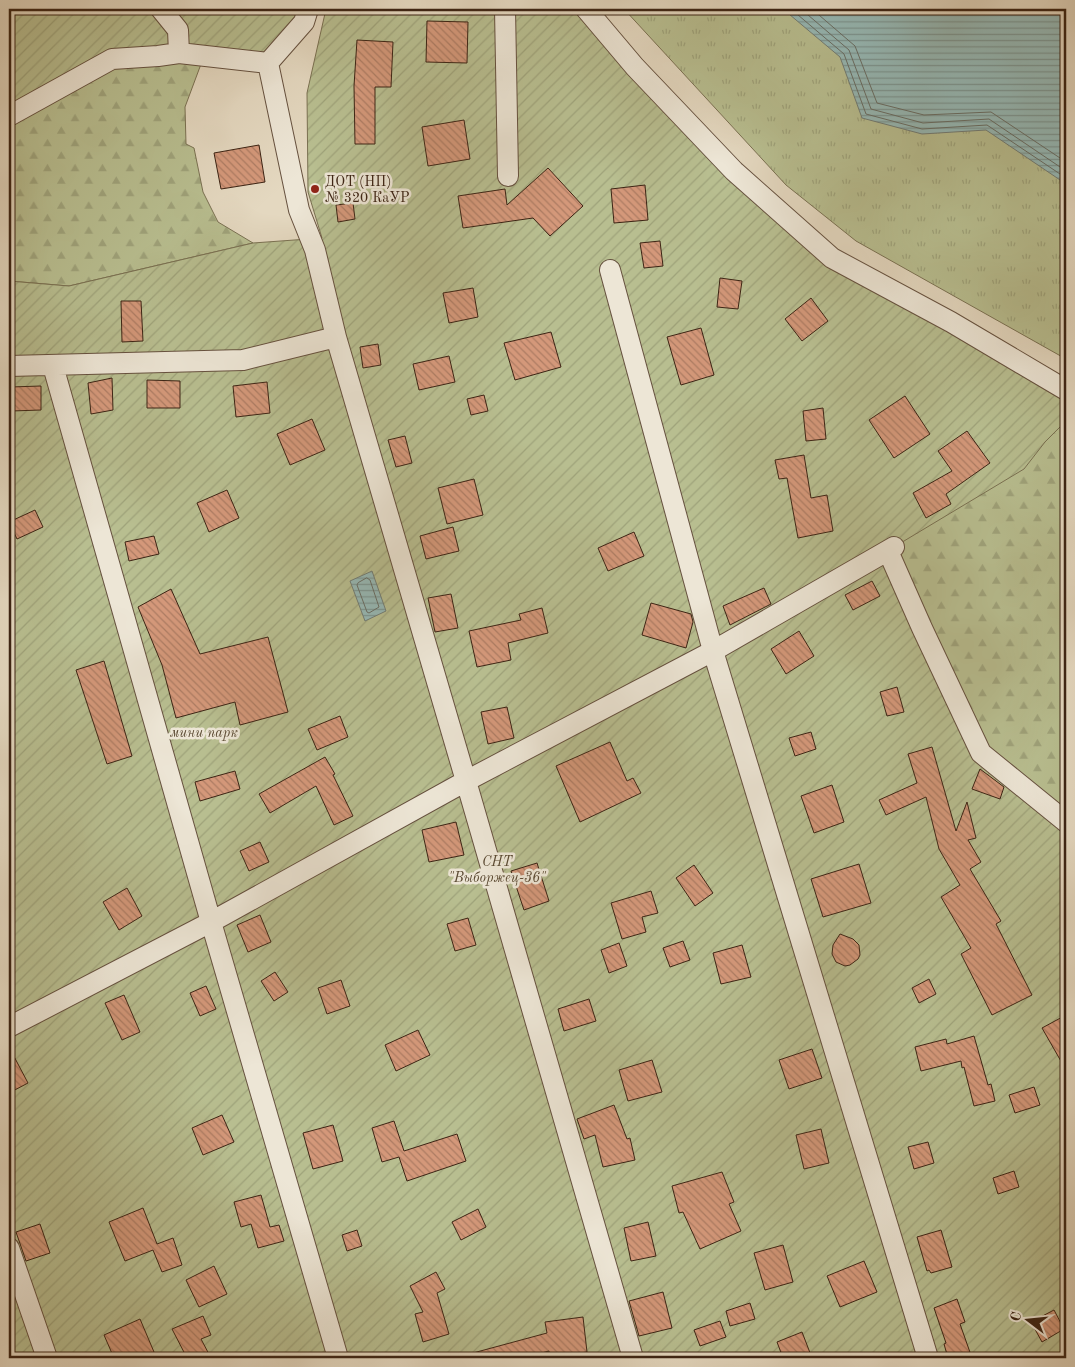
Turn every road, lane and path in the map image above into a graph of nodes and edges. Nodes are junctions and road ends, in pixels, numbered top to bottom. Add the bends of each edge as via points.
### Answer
1 (161, 9) edge
2 (308, 9) edge
3 (506, 9) edge
4 (586, 9) edge
5 (179, 53) junction
6 (268, 63) junction
7 (9, 116) edge
8 (508, 176) dead end
9 (610, 270) dead end
10 (336, 337) junction
11 (9, 366) edge
12 (53, 366) junction
13 (1066, 390) edge
14 (713, 651) junction
15 (466, 780) junction
16 (1066, 820) edge
17 (211, 922) junction
18 (9, 1027) edge
19 (9, 1248) edge
20 (46, 1358) edge
21 (338, 1358) edge
22 (633, 1358) edge
23 (928, 1358) edge

1 - 5 street via 178,30
2 - 6 street via 304,22
3 - 8 street
4 - 13 street via 635,67 734,171 832,258 951,322
5 - 6 street
5 - 7 street via 112,59
6 - 10 street via 300,210 315,250
9 - 14 street
10 - 12 street via 243,360
10 - 15 street
11 - 12 street
12 - 17 street
14 - 15 street
14 - 16 street via 891,549 922,628 982,753
14 - 23 street
15 - 17 street
15 - 22 street
17 - 18 street
17 - 21 street
19 - 20 street

